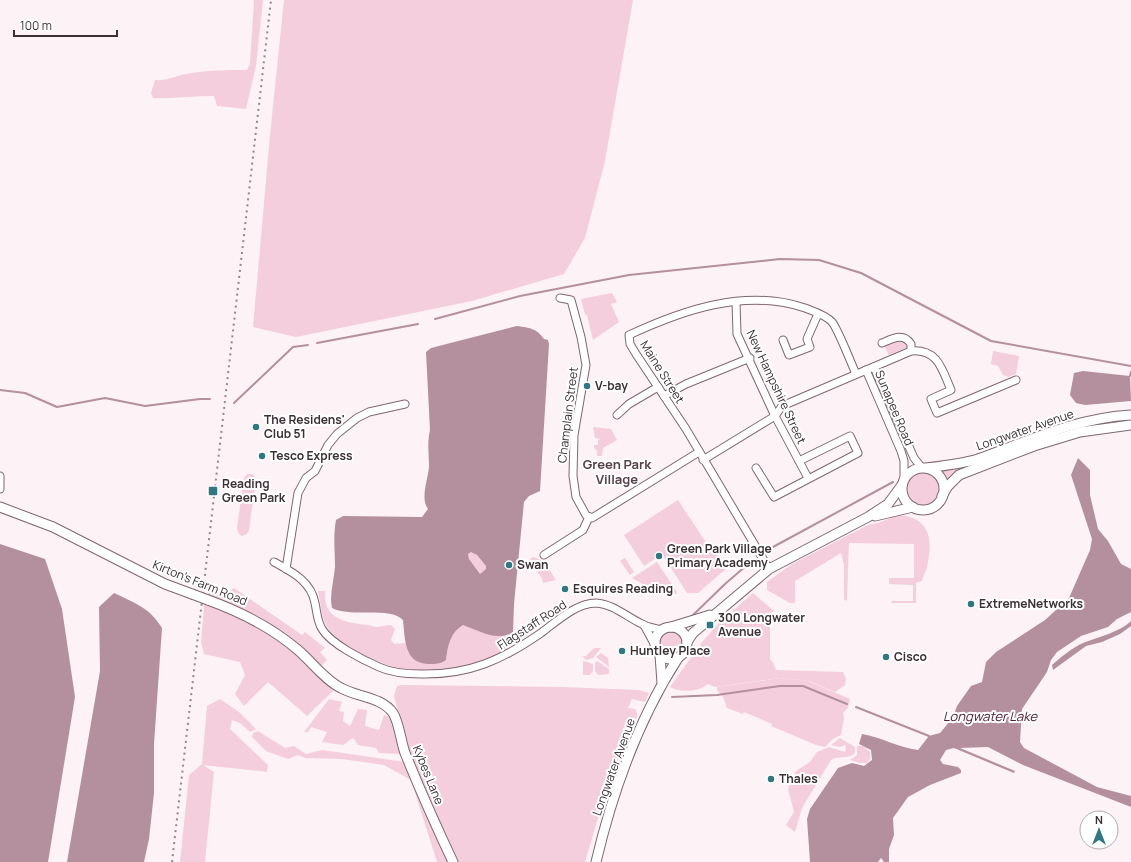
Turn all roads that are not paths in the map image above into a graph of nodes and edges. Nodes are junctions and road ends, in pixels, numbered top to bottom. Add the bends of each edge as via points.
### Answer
1 (560, 298) dead end
2 (736, 302) junction
3 (818, 314) junction
4 (783, 340) dead end
5 (882, 343) dead end
6 (911, 351) junction
7 (750, 358) junction
8 (874, 367) junction
9 (866, 370) junction
10 (856, 374) junction
11 (1016, 380) dead end
12 (658, 387) junction
13 (664, 396) junction
14 (405, 404) dead end
15 (617, 415) dead end
16 (1131, 415) edge
17 (775, 416) junction
18 (1131, 425) edge
19 (699, 452) junction
20 (703, 460) junction
21 (799, 461) junction
22 (756, 468) dead end
23 (924, 468) junction
24 (0, 476) edge
25 (808, 478) junction
26 (903, 482) junction
27 (0, 489) edge
28 (942, 496) junction
29 (913, 507) junction
30 (0, 508) edge
31 (588, 517) junction
32 (868, 517) junction
33 (544, 555) dead end
34 (274, 562) dead end
35 (286, 569) junction
36 (769, 569) junction
37 (714, 614) junction
38 (644, 625) junction
39 (667, 629) junction
40 (688, 642) junction
41 (658, 651) junction
42 (678, 658) junction
43 (662, 683) junction
44 (378, 701) joint
45 (453, 862) edge
46 (596, 862) edge

1 - 31 street, Champlain Street via 571,300 585,356 585,374 574,435 573,476 576,497
2 - 3 street, Maine Street via 778,302 795,305
2 - 7 street, New Hampshire Street via 738,334
2 - 12 street, Maine Street via 704,306 680,313 629,335 630,344
3 - 4 street via 807,339 810,346 789,355
3 - 10 street, Maine Street via 832,322
5 - 6 street via 902,337 911,344
6 - 8 street
6 - 11 street via 922,351 933,356 951,390 931,399 937,413
7 - 13 street via 686,384
7 - 17 street, New Hampshire Street
8 - 9 street, Sunapee Road
8 - 23 street, Sunapee Road via 914,458
9 - 10 street
9 - 26 street, Sunapee Road via 901,451 904,461
10 - 17 street via 782,406
12 - 13 street, Maine Street
12 - 15 street via 629,404
13 - 19 street, Maine Street
14 - 35 street via 369,412 357,418 328,445 315,471 306,478 298,493
16 - 23 street, Longwater Avenue via 1068,426 976,459
17 - 20 street
17 - 21 street, New Hampshire Street
18 - 28 street, Longwater Avenue via 1080,432 1034,446 959,475
19 - 20 street, Maine Street
19 - 31 street via 592,518
20 - 36 street, Maine Street
21 - 25 street, New Hampshire Street
21 - 25 street via 850,436 858,453
22 - 25 street via 774,496
23 - 26 street via 912,471
23 - 28 street via 936,473 942,480
24 - 27 street
26 - 29 street via 903,496
26 - 32 street via 888,504
28 - 29 street via 938,504 929,509
29 - 32 street
30 - 44 street, Kirton's Farm Road, bridge via 53,527 165,584 253,618 298,650 342,689
31 - 33 street via 583,530
32 - 36 street
34 - 35 street, Flagstaff Road
35 - 38 street, Flagstaff Road via 309,586 322,629 332,640 380,668 401,673 458,672 491,663 518,649 569,614 595,603 606,605
36 - 37 street
37 - 39 street
37 - 40 street via 693,633
38 - 39 street, Flagstaff Road
38 - 41 street
39 - 40 street via 681,631
39 - 41 street via 656,637
40 - 42 street via 685,652
41 - 42 street via 668,659
41 - 43 street, Longwater Avenue
42 - 43 street, Longwater Avenue
43 - 46 street, Longwater Avenue via 627,760 610,809
44 - 45 street, Kybes Lane via 393,713 421,793

